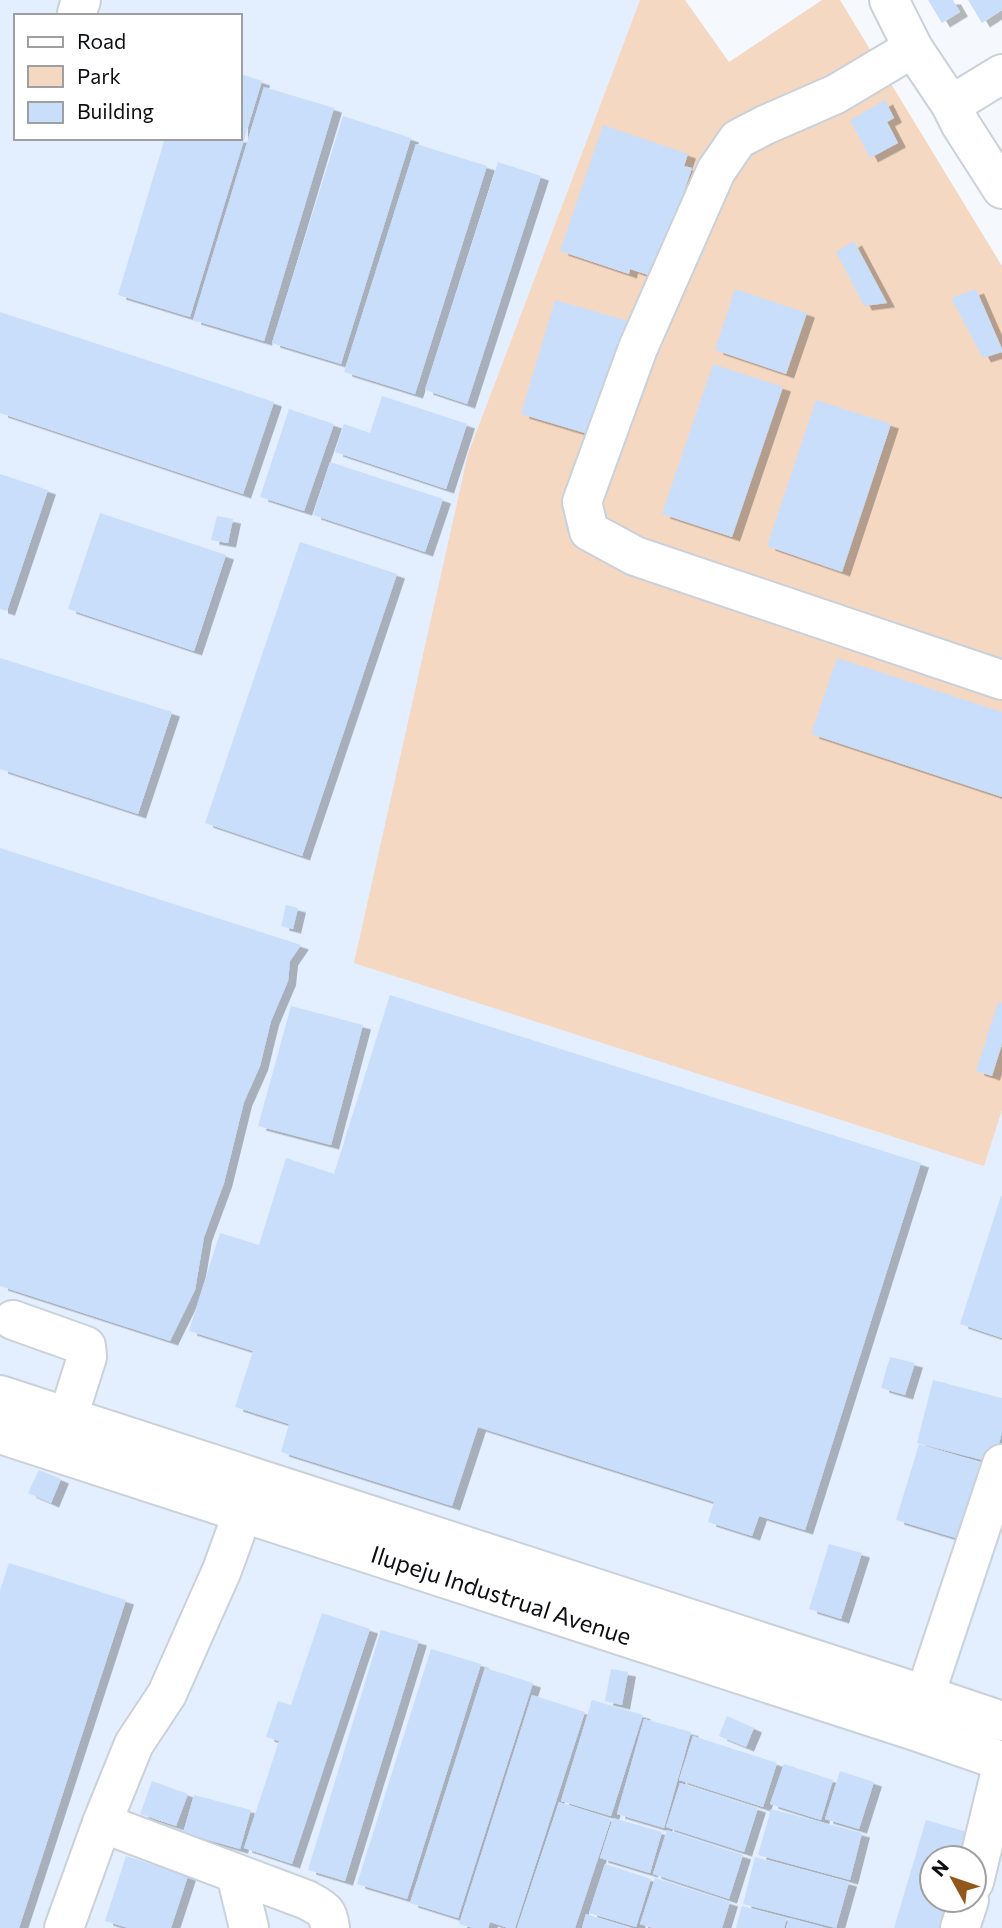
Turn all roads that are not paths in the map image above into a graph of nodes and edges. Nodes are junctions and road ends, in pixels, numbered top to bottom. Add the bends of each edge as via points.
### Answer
1 (889, 0) edge
2 (913, 48) junction
3 (1002, 74) edge
4 (951, 105) junction
5 (1002, 189) edge
6 (1002, 680) edge
7 (13, 1320) dead end
8 (0, 1395) edge
9 (68, 1417) junction
10 (0, 1434) edge
11 (1002, 1464) edge
12 (243, 1512) junction
13 (925, 1695) junction
14 (1002, 1721) edge
15 (1002, 1763) edge
16 (102, 1823) junction
17 (983, 1844) edge
18 (236, 1874) junction
19 (64, 1928) edge
20 (249, 1928) edge
21 (330, 1928) edge

1 - 2 street
2 - 4 street
2 - 6 street via 836,94 738,139 716,171 638,348 582,502 589,531 635,556
3 - 4 street
4 - 5 street
7 - 9 street via 86,1346 87,1357
8 - 9 street, Ilupeju Industrual Avenue
9 - 13 street, Ilupeju Industrual Avenue
10 - 12 street, Ilupeju Industrual Avenue
11 - 13 street
12 - 15 street, Ilupeju Industrual Avenue
12 - 16 street via 167,1693 134,1744
13 - 14 street, Ilupeju Industrual Avenue
15 - 17 street
16 - 18 street
16 - 19 street
18 - 20 street
18 - 21 street via 322,1908

